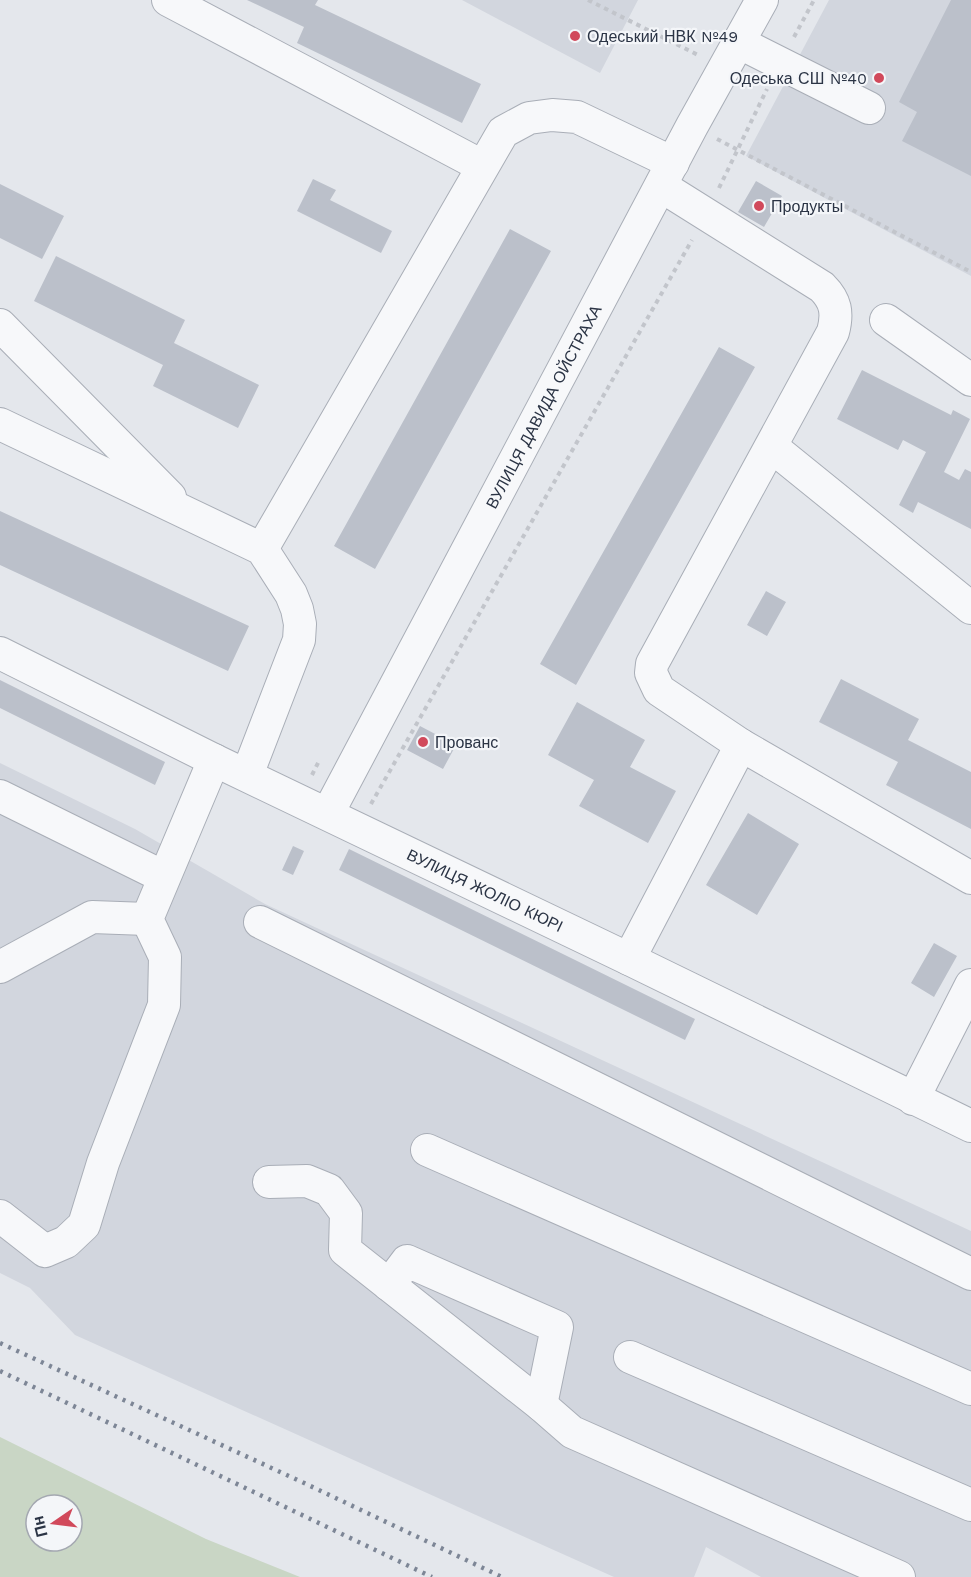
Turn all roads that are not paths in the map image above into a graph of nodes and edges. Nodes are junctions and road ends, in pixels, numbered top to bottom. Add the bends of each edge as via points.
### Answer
1 (168, 0) edge
2 (762, 0) edge
3 (738, 42) junction
4 (868, 108) dead end
5 (482, 166) junction
6 (667, 175) junction
7 (886, 320) dead end
8 (0, 325) edge
9 (971, 380) edge
10 (0, 424) edge
11 (772, 447) junction
12 (186, 513) junction
13 (262, 549) junction
14 (971, 608) edge
15 (0, 653) edge
16 (741, 745) junction
17 (214, 760) junction
18 (247, 775) junction
19 (0, 796) edge
20 (328, 813) junction
21 (164, 877) junction
22 (971, 878) edge
23 (147, 919) junction
24 (260, 922) dead end
25 (630, 959) junction
26 (0, 967) edge
27 (971, 985) edge
28 (913, 1099) junction
29 (971, 1126) edge
30 (427, 1150) dead end
31 (269, 1182) dead end
32 (0, 1216) edge
33 (971, 1274) edge
34 (389, 1285) junction
35 (630, 1357) dead end
36 (971, 1389) edge
37 (541, 1405) junction
38 (971, 1505) edge
39 (899, 1577) edge

1 - 5 street
2 - 3 street, ВУЛИЦЯ ДАВИДА ОЙСТРАХА
3 - 4 street
3 - 6 street, ВУЛИЦЯ ДАВИДА ОЙСТРАХА
5 - 6 street via 503,132 529,118 552,115 577,117
5 - 13 street
6 - 11 street via 707,215 822,287 836,307 833,332
6 - 20 street, ВУЛИЦЯ ДАВИДА ОЙСТРАХА
7 - 9 street
8 - 12 street
10 - 12 street
11 - 14 street
11 - 16 street via 652,664 651,674 659,690
12 - 13 street
13 - 18 street via 291,594 300,624 299,640
15 - 17 street, ВУЛИЦЯ ЖОЛІО КЮРІ
16 - 22 street
16 - 25 street
17 - 18 street, ВУЛИЦЯ ЖОЛІО КЮРІ
17 - 21 street
18 - 20 street, ВУЛИЦЯ ЖОЛІО КЮРІ
19 - 21 street
20 - 25 street, ВУЛИЦЯ ЖОЛІО КЮРІ
21 - 23 street
23 - 26 street via 92,917
23 - 32 street via 165,957 164,1005 84,1225 66,1242 45,1251
24 - 33 street
25 - 28 street, ВУЛИЦЯ ЖОЛІО КЮРІ
27 - 28 street
28 - 29 street, ВУЛИЦЯ ЖОЛІО КЮРІ
30 - 36 street
31 - 34 street via 307,1181 329,1190 346,1213 345,1250
34 - 37 street
34 - 37 street via 407,1261 557,1327
35 - 38 street
37 - 39 street via 572,1432

